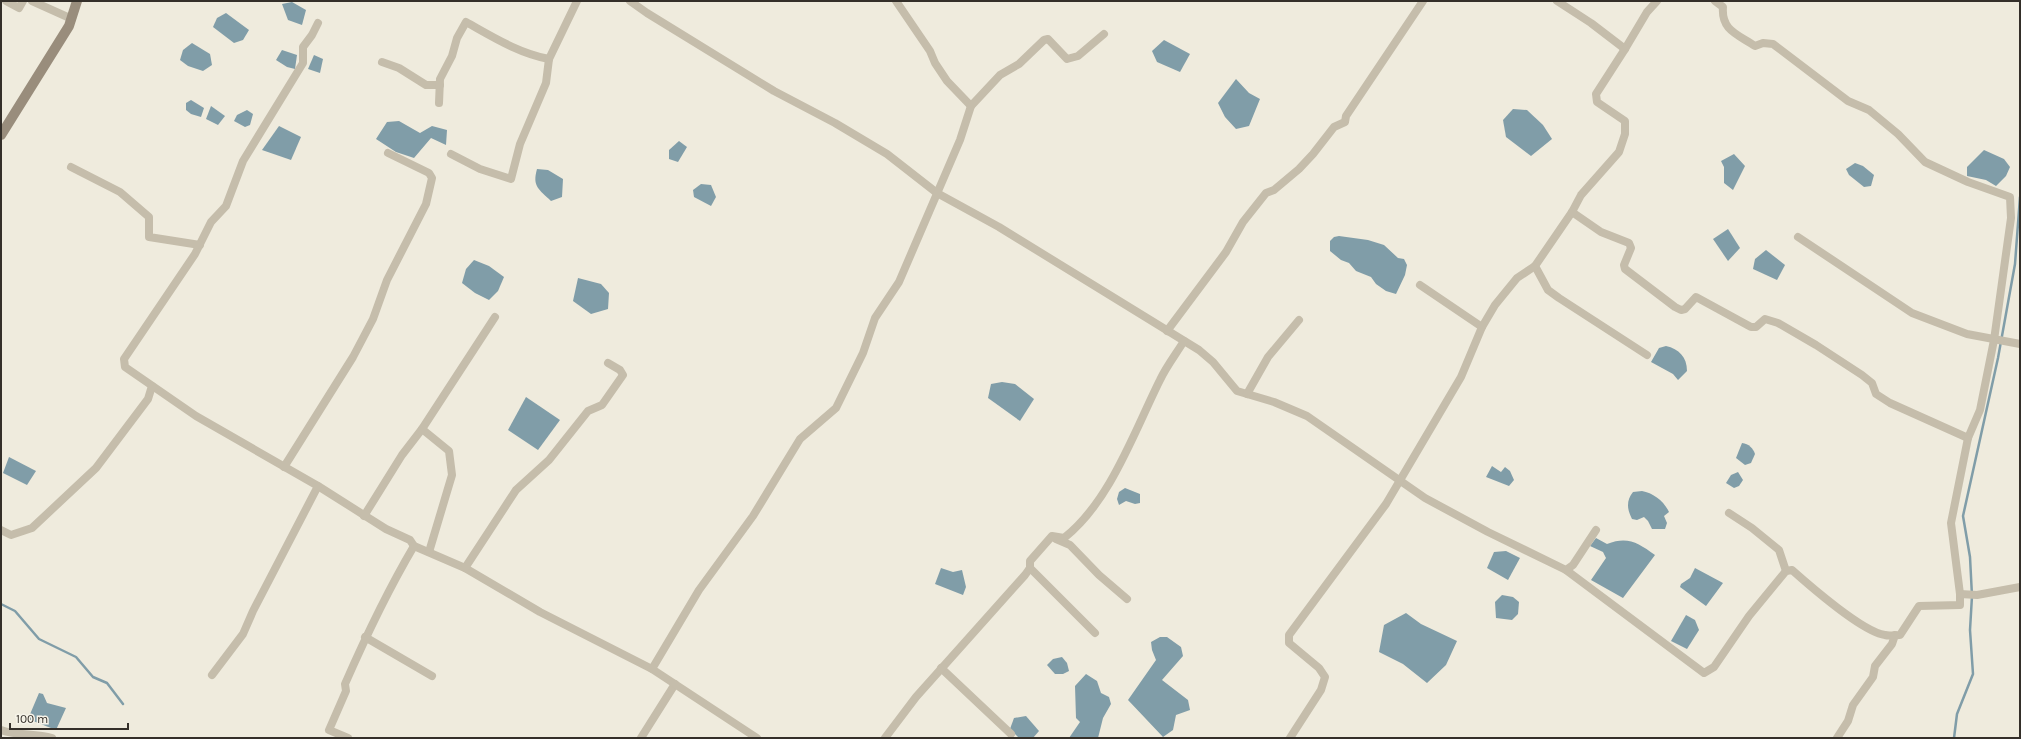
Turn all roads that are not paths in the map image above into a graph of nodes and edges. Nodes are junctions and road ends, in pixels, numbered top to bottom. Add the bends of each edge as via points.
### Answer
1 (6, 1) edge
2 (23, 1) edge
3 (32, 1) edge
4 (77, 1) edge
5 (577, 1) edge
6 (630, 1) edge
7 (896, 1) edge
8 (1423, 1) edge
9 (1557, 1) edge
10 (1657, 1) edge
11 (1715, 1) edge
12 (72, 19) junction
13 (318, 23) dead end
14 (1104, 34) dead end
15 (1625, 49) junction
16 (549, 59) junction
17 (382, 62) dead end
18 (440, 85) junction
19 (439, 103) dead end
20 (970, 106) junction
21 (1, 136) edge
22 (388, 153) dead end
23 (450, 154) dead end
24 (71, 166) dead end
25 (937, 193) junction
26 (1572, 212) junction
27 (1798, 237) dead end
28 (200, 245) junction
29 (1535, 266) junction
30 (1420, 285) dead end
31 (495, 317) dead end
32 (1299, 320) dead end
33 (1482, 327) junction
34 (1167, 331) junction
35 (1184, 341) junction
36 (1998, 341) junction
37 (2020, 344) edge
38 (1647, 355) dead end
39 (608, 363) dead end
40 (152, 386) junction
41 (1248, 394) junction
42 (422, 429) junction
43 (1968, 438) junction
44 (284, 467) junction
45 (1398, 480) junction
46 (318, 486) junction
47 (1729, 513) dead end
48 (364, 516) junction
49 (1, 530) edge
50 (1596, 530) dead end
51 (1052, 536) junction
52 (414, 546) junction
53 (429, 552) junction
54 (465, 568) junction
55 (1030, 568) junction
56 (1566, 570) junction
57 (1786, 571) junction
58 (2020, 587) edge
59 (1960, 594) junction
60 (1127, 599) dead end
61 (1095, 633) dead end
62 (1895, 635) junction
63 (365, 637) junction
64 (941, 668) junction
65 (652, 669) junction
66 (212, 675) dead end
67 (432, 676) dead end
68 (675, 684) junction
69 (1, 730) edge
70 (1011, 734) dead end
71 (52, 738) edge
72 (348, 738) edge
73 (641, 738) edge
74 (757, 738) edge
75 (885, 738) edge
76 (1290, 738) edge
77 (1837, 738) edge

1 - 2 street via 19,8
3 - 12 street
4 - 12 main road
5 - 16 street
6 - 25 street via 767,87 886,154
7 - 20 street via 930,51 939,69
8 - 34 street via 1346,116 1345,122 1334,127 1299,169 1274,190 1266,193 1242,222 1226,252
9 - 15 street via 1591,22
10 - 15 street via 1647,12
11 - 36 street via 1722,7 1722,18 1726,26 1755,46 1763,43 1773,44 1848,101 1869,110 1898,134 1925,162 1968,182 2010,197 2011,218
12 - 21 main road
13 - 28 street via 303,47 303,63 243,161 226,206 211,222
14 - 20 street via 1078,56 1067,59 1048,39 1044,40 1019,64 1000,75
15 - 26 street via 1596,94 1597,102 1625,121 1625,134 1619,152 1581,195
16 - 18 street via 515,49 466,22 440,79
16 - 23 street via 546,83 520,144 511,180 480,169
17 - 18 street via 399,68 426,85
18 - 19 street
20 - 25 street via 960,140
22 - 44 street via 429,173 432,178 426,204 387,280 373,319 354,358
24 - 28 street via 120,192 149,217 148,237
25 - 34 street via 999,227
25 - 65 street via 899,282 875,318 863,353 836,408 800,439 753,516 699,590
26 - 29 street
26 - 43 street via 1602,232 1629,243 1631,248 1624,265 1625,269 1674,307 1680,310 1685,308 1696,297 1750,327 1756,327 1764,319 1778,323 1862,375 1872,383 1876,394 1890,403
27 - 36 street via 1912,313 1967,334
28 - 40 street via 124,358 125,367
29 - 33 street via 1517,278 1495,305
29 - 38 street via 1548,290
30 - 33 street
31 - 42 street
32 - 41 street via 1268,357
33 - 45 street via 1461,377
34 - 35 street
35 - 41 street via 1213,362 1237,391
35 - 51 street via 1160,378 1118,468 1097,501 1068,535 1064,538
36 - 37 street
36 - 43 street via 1980,410
39 - 54 street via 620,370 623,375 602,405 588,411 549,460 516,490
40 - 44 street via 196,416
40 - 49 street via 148,400 96,468 32,528 12,535
41 - 45 street via 1307,416
42 - 48 street via 402,455
42 - 53 street via 449,451 452,475
43 - 59 street via 1951,523
44 - 46 street
45 - 56 street via 1488,532
45 - 76 street via 1386,504 1289,635 1290,643 1320,668 1325,676 1322,690
46 - 48 street
46 - 66 street via 243,634
47 - 57 street via 1779,550
48 - 52 street via 410,540
50 - 56 street via 1573,565
51 - 55 street via 1030,561
51 - 60 street via 1070,545
52 - 53 street
52 - 63 street
53 - 54 street
54 - 65 street via 540,612
55 - 61 street
55 - 64 street
56 - 57 street via 1704,673 1714,667 1749,616
57 - 62 street via 1792,570 1864,627 1884,635
58 - 59 street via 1977,595
59 - 62 street via 1960,605 1919,606 1900,635
62 - 77 street via 1892,644 1875,666 1873,677 1852,705 1848,720
63 - 67 street
63 - 72 street via 345,684 346,691 328,730
64 - 70 street
64 - 75 street
65 - 68 street
68 - 73 street
68 - 74 street
69 - 71 street via 14,734 40,734

